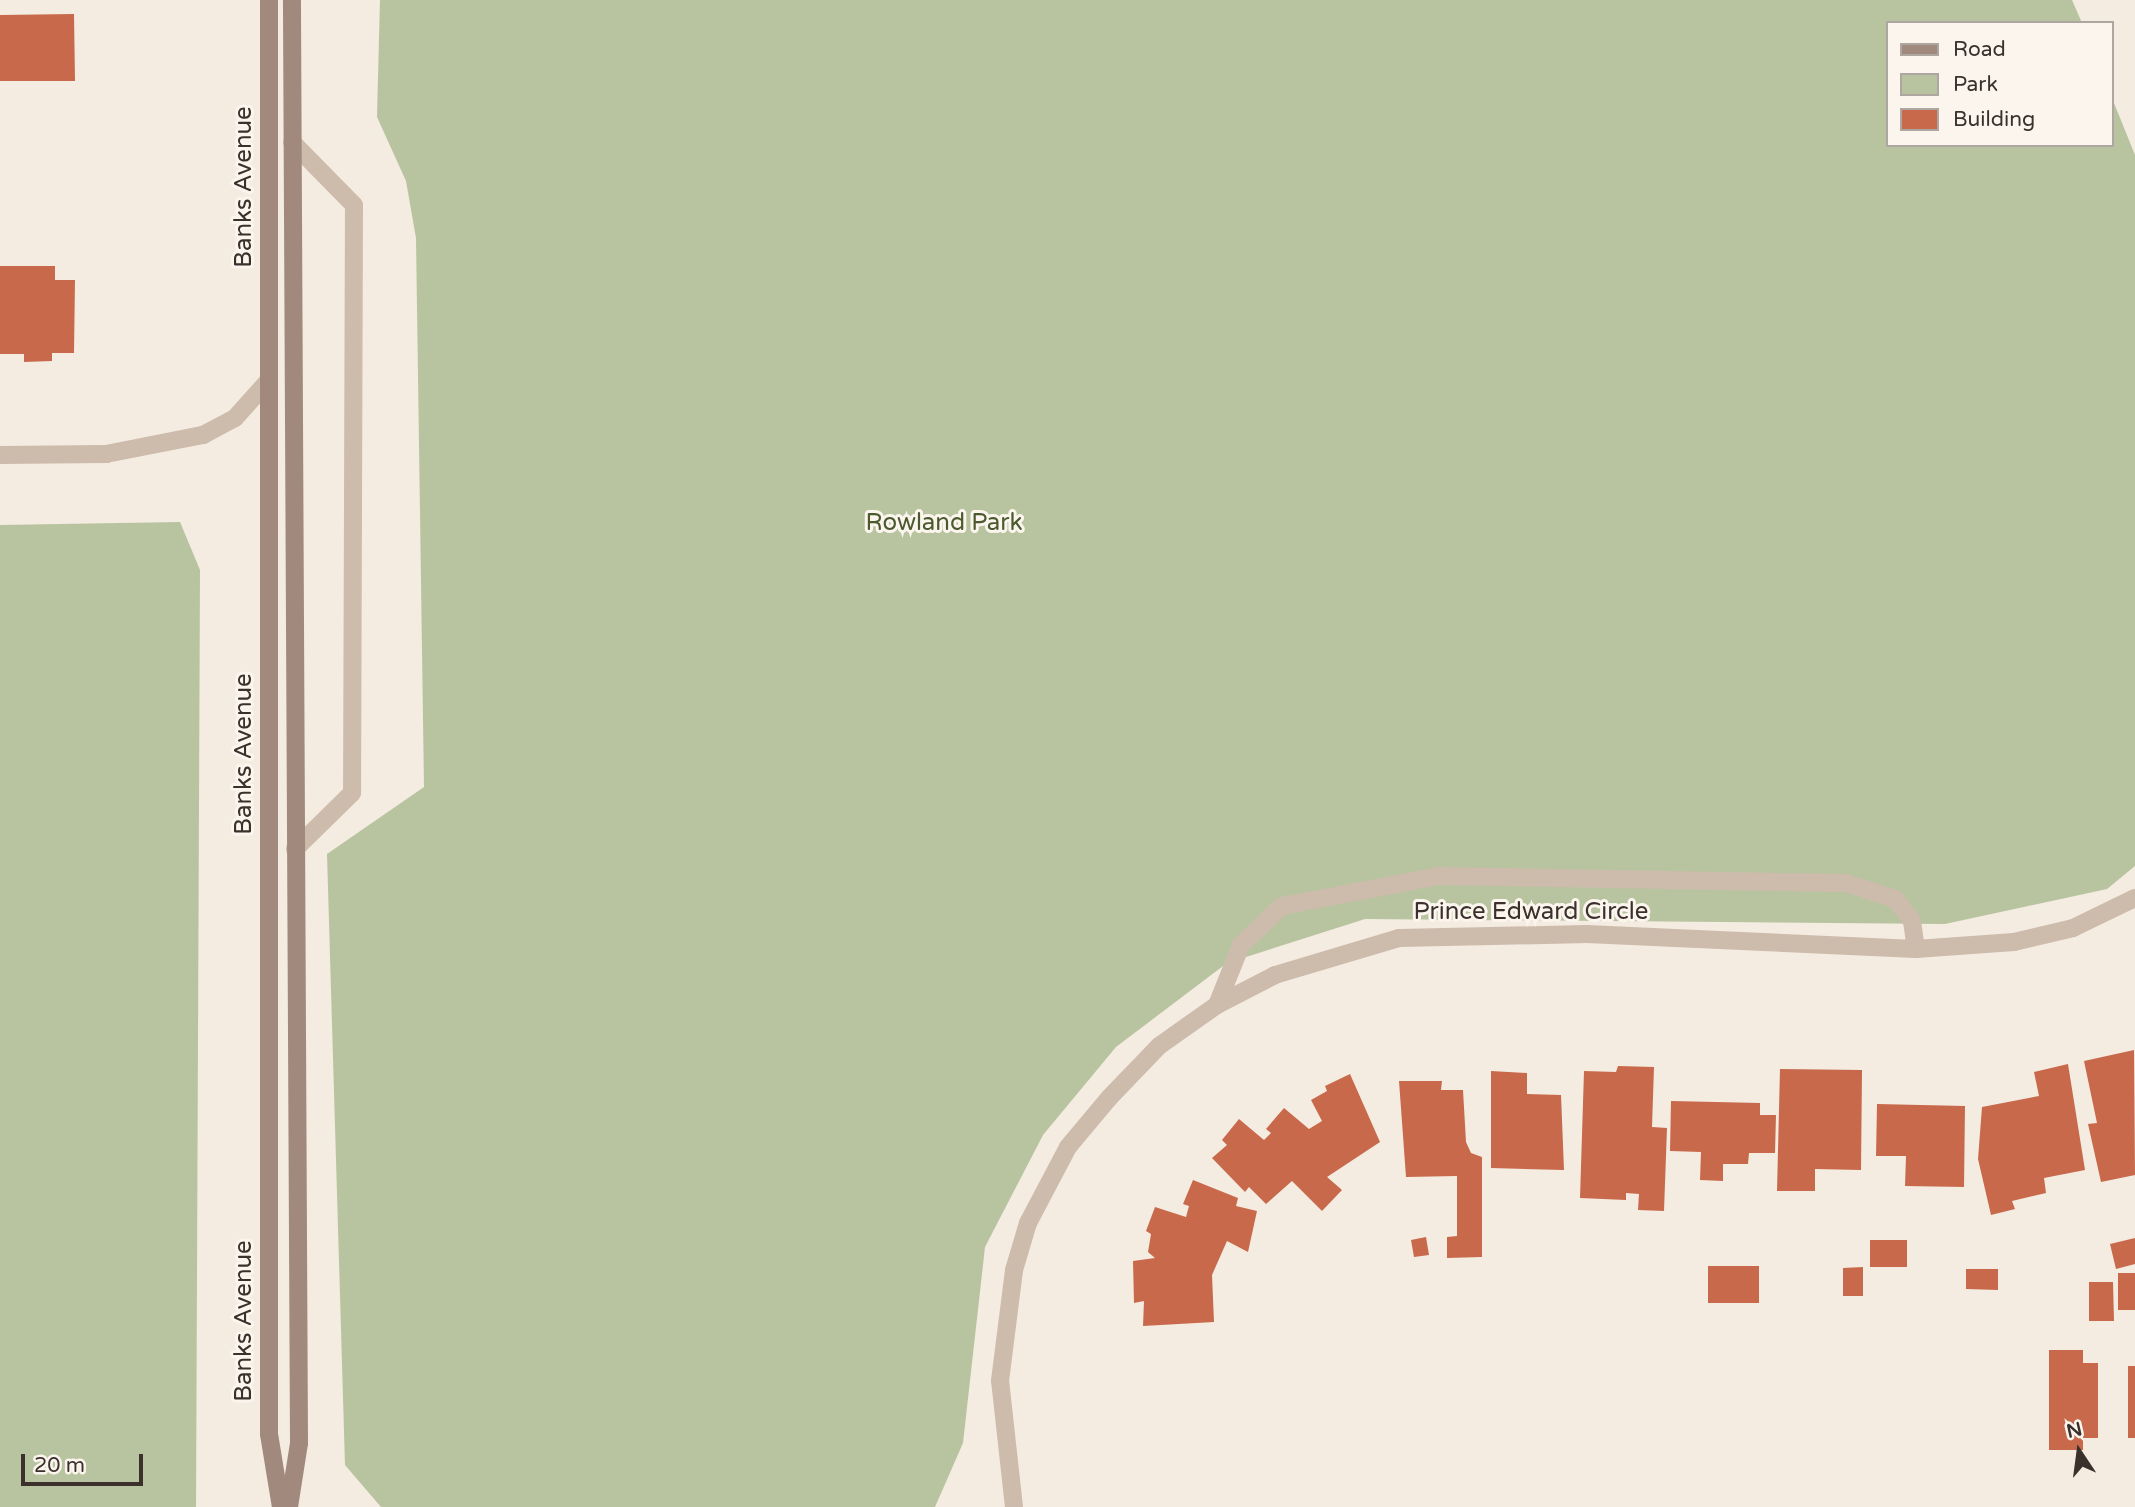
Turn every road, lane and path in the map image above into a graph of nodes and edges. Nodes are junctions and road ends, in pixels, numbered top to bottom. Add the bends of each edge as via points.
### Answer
1 (269, 0) edge
2 (292, 0) edge
3 (292, 142) junction
4 (268, 381) junction
5 (0, 455) edge
6 (295, 849) junction
7 (2135, 898) edge
8 (1916, 949) junction
9 (1217, 1005) junction
10 (281, 1507) edge
11 (289, 1507) edge
12 (1014, 1507) edge

1 - 4 street, Banks Avenue
2 - 3 street, Banks Avenue
3 - 6 street, Banks Avenue
3 - 6 street via 354,205 352,793
4 - 5 street via 235,418 203,435 106,453
4 - 10 street, Banks Avenue via 269,1434
6 - 11 street, Banks Avenue via 299,1443
7 - 8 street, Prince Edward Circle via 2073,928 2014,942
8 - 9 street, Prince Edward Circle via 1587,934 1399,938 1275,975
8 - 9 street via 1912,921 1895,899 1846,883 1439,876 1282,906 1241,945
9 - 12 street, Prince Edward Circle via 1159,1046 1109,1098 1069,1147 1028,1223 1014,1270 1000,1381

